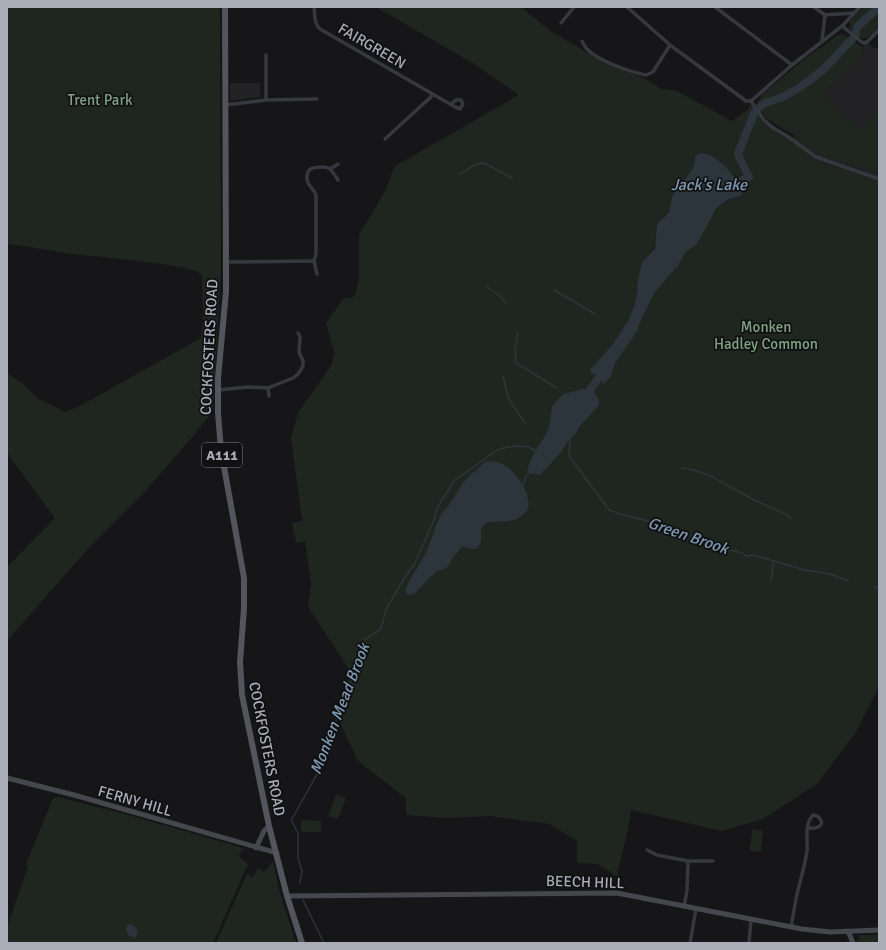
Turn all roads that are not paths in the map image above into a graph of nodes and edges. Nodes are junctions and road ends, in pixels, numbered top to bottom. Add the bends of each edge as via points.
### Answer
1 (225, 7) edge
2 (314, 7) edge
3 (574, 7) edge
4 (627, 7) edge
5 (715, 7) edge
6 (814, 7) edge
7 (860, 7) edge
8 (853, 13) junction
9 (826, 15) junction
10 (561, 23) dead end
11 (842, 26) junction
12 (879, 30) edge
13 (582, 41) dead end
14 (822, 41) junction
15 (670, 45) junction
16 (266, 55) dead end
17 (792, 65) junction
18 (433, 95) junction
19 (317, 99) dead end
20 (266, 100) junction
21 (748, 101) junction
22 (225, 104) junction
23 (451, 105) dead end
24 (385, 139) dead end
25 (338, 164) dead end
26 (330, 169) junction
27 (879, 179) edge
28 (338, 180) dead end
29 (314, 261) junction
30 (226, 262) junction
31 (317, 274) dead end
32 (298, 333) dead end
33 (268, 388) junction
34 (218, 390) junction
35 (269, 396) dead end
36 (7, 778) edge
37 (269, 826) junction
38 (808, 828) junction
39 (256, 848) junction
40 (647, 850) dead end
41 (277, 853) junction
42 (688, 861) junction
43 (713, 861) dead end
44 (287, 896) junction
45 (684, 907) junction
46 (696, 909) junction
47 (751, 920) junction
48 (791, 927) junction
49 (879, 930) edge
50 (848, 931) junction
51 (302, 943) edge
52 (690, 943) edge
53 (749, 943) edge
54 (853, 943) edge

1 - 22 main road, COCKFOSTERS ROAD / A111
2 - 18 street, FAIRGREEN via 315,23 320,30
3 - 10 street
4 - 15 street
5 - 17 street
6 - 9 street
7 - 8 street
8 - 9 street
8 - 11 street
9 - 14 street
11 - 12 street via 863,43
11 - 14 street
13 - 15 street via 586,49 596,56 646,76 653,72
14 - 17 street
15 - 21 street
16 - 20 street
17 - 21 street
18 - 23 street, FAIRGREEN
18 - 24 street
19 - 20 street
20 - 22 street
21 - 27 street via 772,127 816,157
22 - 30 main road, COCKFOSTERS ROAD / A111
25 - 26 street
26 - 28 street
26 - 29 street via 312,167 307,174 307,182 316,196
29 - 30 street
29 - 31 street
30 - 34 main road, COCKFOSTERS ROAD / A111
32 - 33 street via 299,352 303,361 301,370 293,378
33 - 34 street
33 - 35 street
34 - 37 main road, COCKFOSTERS ROAD / A111 via 221,450 244,578 240,662 242,695
36 - 39 street, FERNY HILL
37 - 39 street
37 - 41 main road, COCKFOSTERS ROAD / A111
38 - 38 street via 812,815 819,817 820,826
38 - 48 street via 807,850
39 - 41 street, FERNY HILL
40 - 42 street via 657,855
41 - 44 main road, COCKFOSTERS ROAD / A111
42 - 43 street
42 - 45 street
44 - 45 street, BEECH HILL via 611,892
44 - 51 main road, COCKFOSTERS ROAD / A111
45 - 46 street, BEECH HILL
46 - 47 street, BEECH HILL
46 - 52 street
47 - 48 street, BEECH HILL
47 - 53 street
48 - 50 street, BEECH HILL via 815,931
49 - 50 street, BEECH HILL
50 - 54 street

